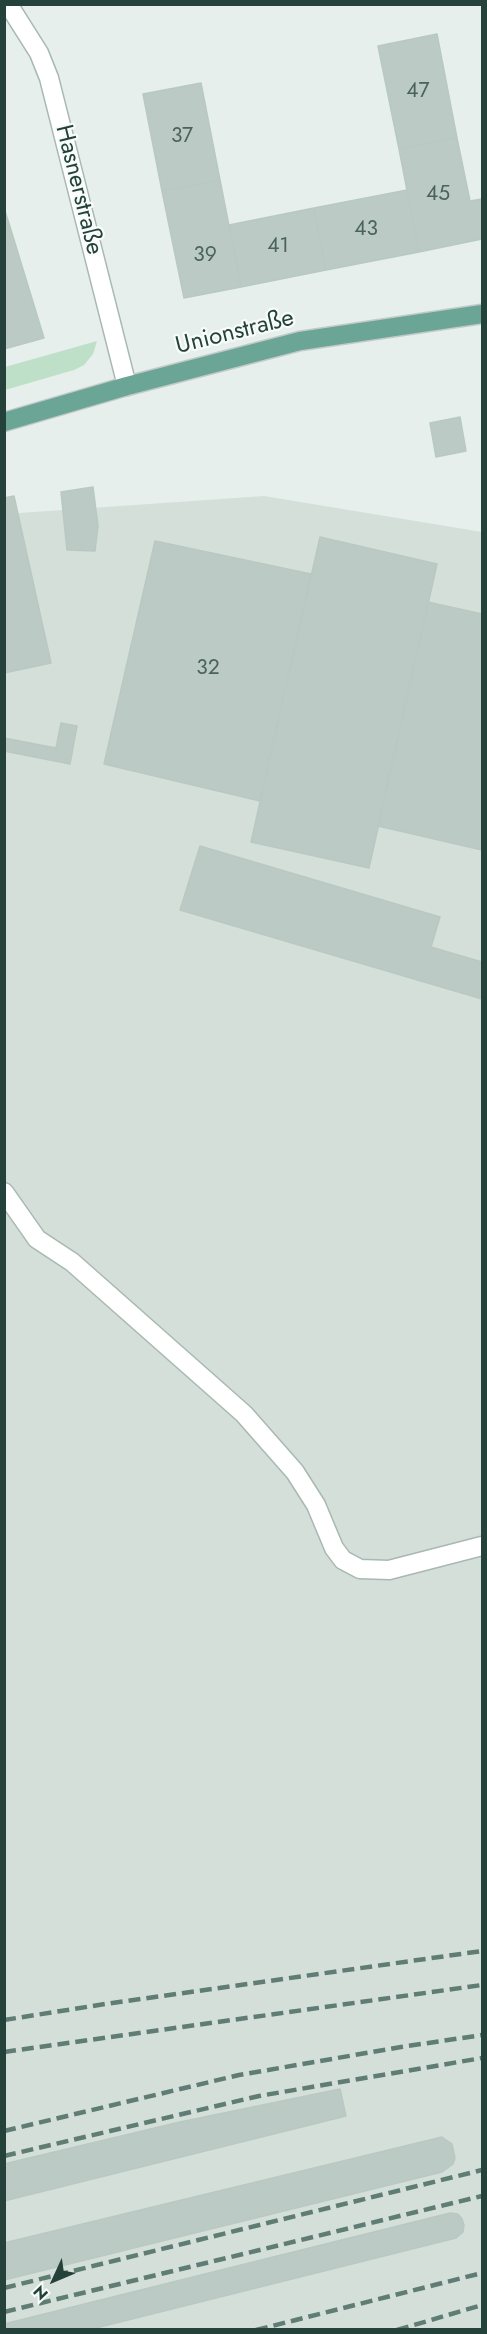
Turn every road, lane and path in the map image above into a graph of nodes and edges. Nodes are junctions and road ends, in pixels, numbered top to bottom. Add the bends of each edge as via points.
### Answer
1 (8, 4) edge
2 (483, 314) edge
3 (127, 386) junction
4 (4, 422) edge
5 (4, 1192) edge
6 (483, 1546) edge

1 - 3 street, Hasnerstraße via 39,53 49,78
2 - 3 main road, Unionstraße via 300,341
3 - 4 main road, Unionstraße
5 - 6 street via 37,1239 72,1262 244,1414 295,1472 343,1560 360,1569 388,1570

